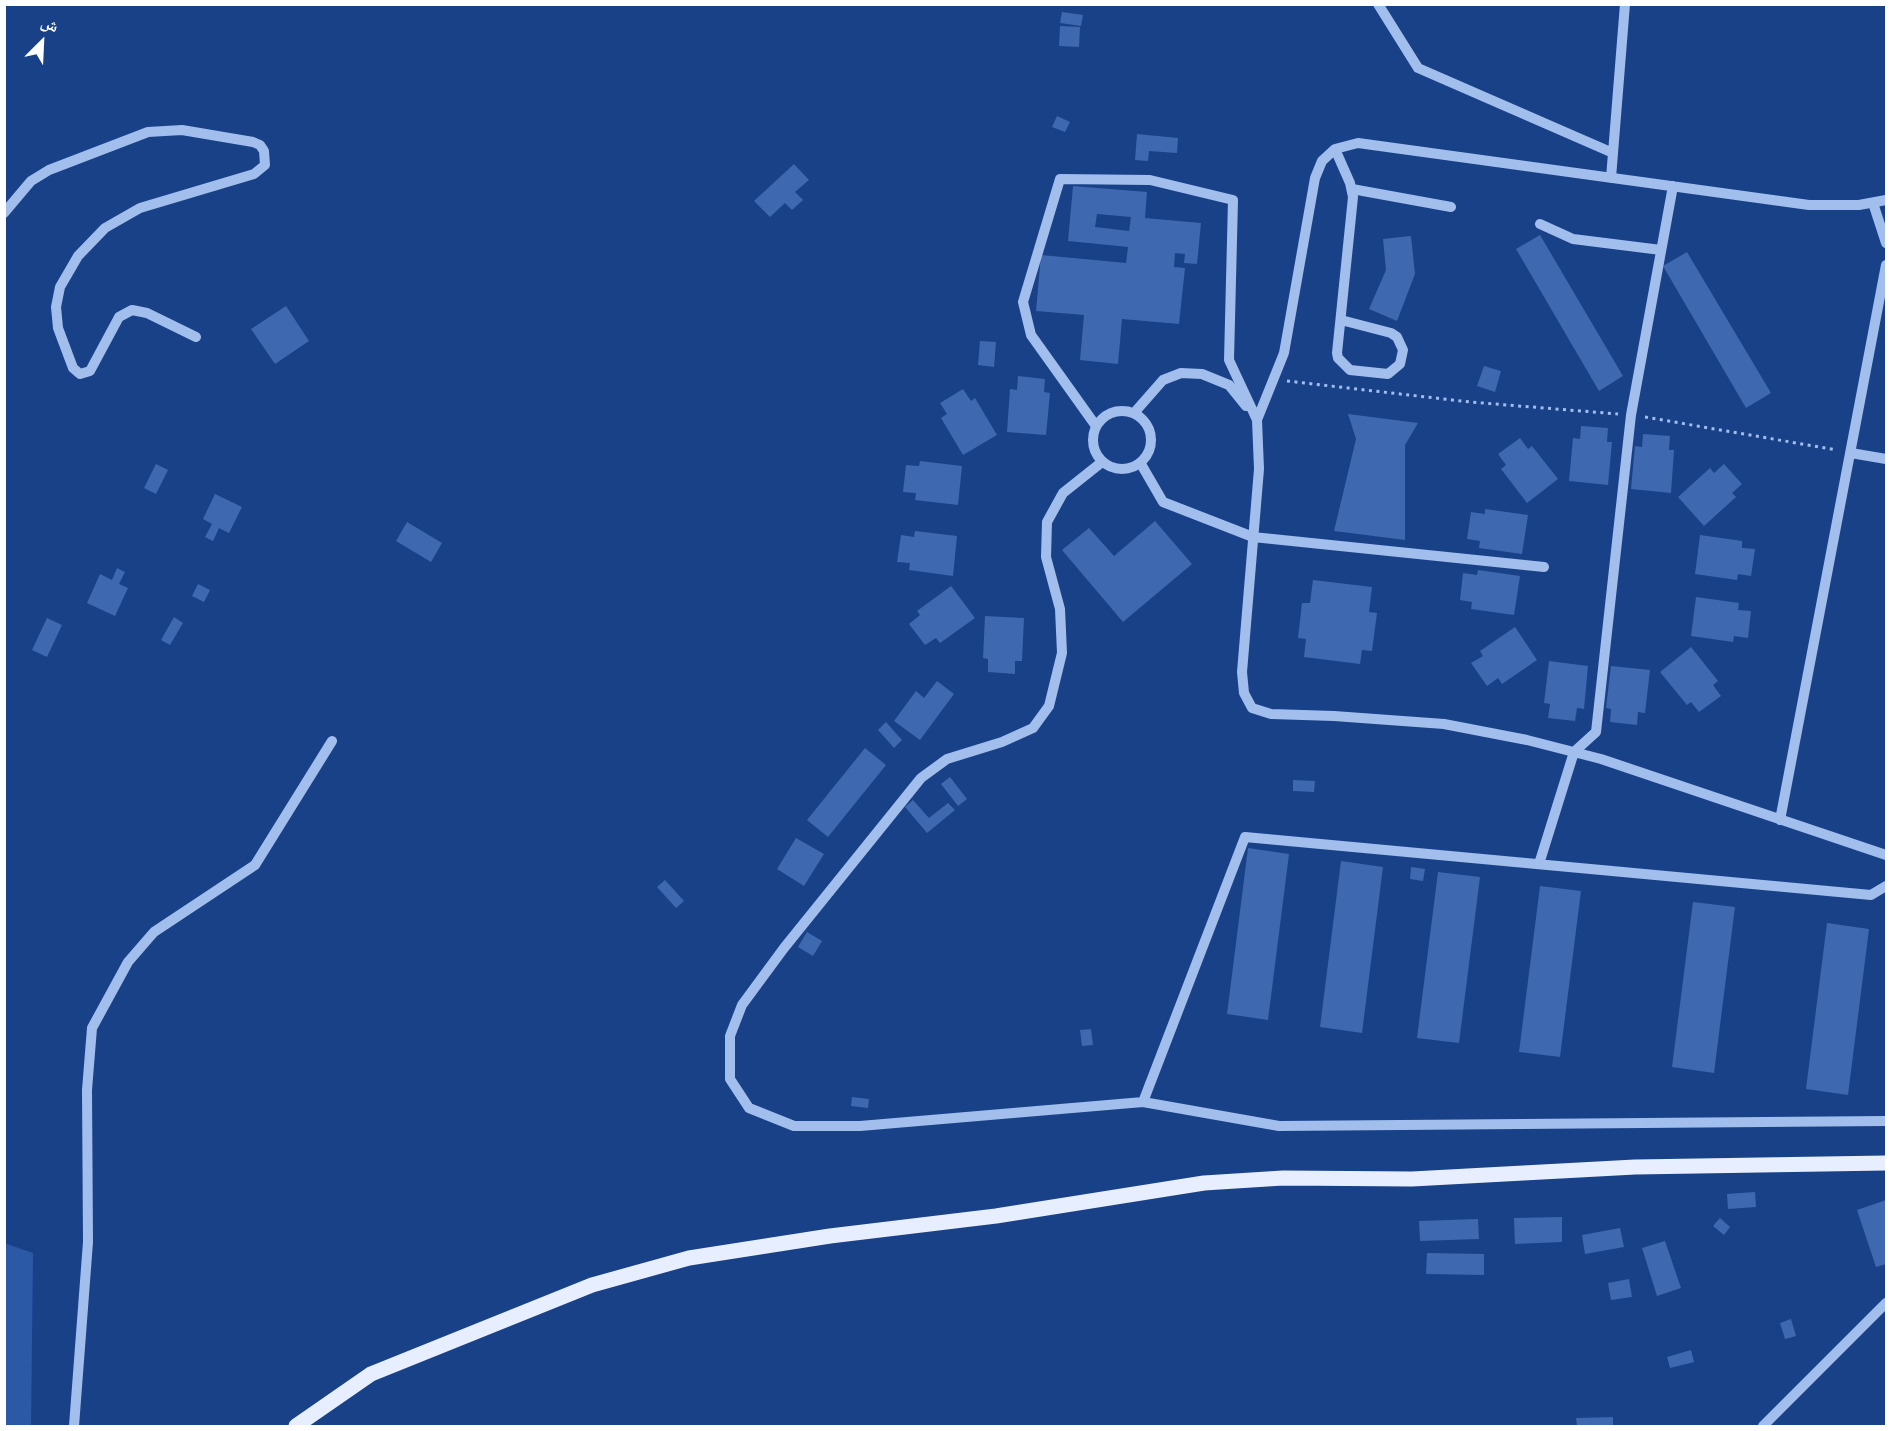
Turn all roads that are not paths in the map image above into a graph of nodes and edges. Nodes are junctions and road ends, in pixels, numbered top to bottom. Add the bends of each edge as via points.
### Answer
1 (1378, 4) edge
2 (1625, 4) edge
3 (1335, 149) junction
4 (1613, 153) junction
5 (1611, 178) junction
6 (1673, 186) junction
7 (1352, 189) junction
8 (1887, 200) edge
9 (1873, 203) junction
10 (1451, 207) dead end
11 (4, 213) edge
12 (1540, 224) dead end
13 (1887, 243) edge
14 (1661, 250) junction
15 (1887, 265) edge
16 (1341, 320) junction
17 (196, 337) dead end
18 (1134, 413) junction
19 (1257, 420) junction
20 (1096, 426) junction
21 (1851, 453) junction
22 (1887, 459) edge
23 (1102, 462) junction
24 (1141, 464) junction
25 (1253, 537) junction
26 (1544, 567) dead end
27 (332, 741) dead end
28 (1574, 752) junction
29 (1780, 820) junction
30 (1887, 855) edge
31 (1539, 864) junction
32 (1887, 886) edge
33 (1143, 1102) junction
34 (1887, 1121) edge
35 (1887, 1163) edge
36 (1887, 1303) edge
37 (74, 1426) edge
38 (296, 1426) edge
39 (1763, 1426) edge

1 - 4 street via 1418,68
2 - 4 street
3 - 5 street via 1358,143
3 - 7 street
3 - 19 street via 1322,161 1315,178 1284,353
4 - 5 street
5 - 6 street
6 - 9 street via 1809,205
6 - 14 street
7 - 10 street
7 - 16 street
8 - 9 street
9 - 13 street
11 - 17 street via 31,181 49,170 148,132 182,130 260,145 265,165 255,174 140,208 105,228 78,256 60,287 58,328 73,368 80,374 90,371 115,323 132,310 147,313
12 - 14 street via 1573,239
14 - 28 street via 1631,415 1596,732
15 - 21 street
16 - 16 street via 1337,353 1345,368 1388,374 1400,364 1403,350 1397,337
18 - 19 street via 1163,380 1181,373 1202,374 1229,385
18 - 20 street via 1111,413
18 - 24 street via 1152,437
19 - 20 street via 1229,360 1233,200 1150,180 1060,179 1023,302 1031,335
19 - 25 street via 1259,469
20 - 23 street via 1093,445
21 - 22 street
21 - 29 street
23 - 24 street via 1122,470
23 - 33 street via 1063,493 1047,522 1046,557 1060,609 1062,653 1049,706 1033,728 947,759 921,778 742,1005 730,1036 730,1079 749,1108 794,1126 860,1126
24 - 25 street via 1163,502
25 - 26 street
25 - 28 street via 1242,672 1244,693 1252,708 1271,714 1444,724
27 - 37 street via 255,865 154,933 128,962 92,1028 87,1090 88,1242
28 - 29 street
28 - 31 street
29 - 30 street
31 - 32 street via 1871,895
31 - 33 street via 1245,837
33 - 34 street via 1279,1126
35 - 38 main road via 1635,1167 1412,1179 1283,1178 1204,1183 688,1258 592,1285 370,1374
36 - 39 street

